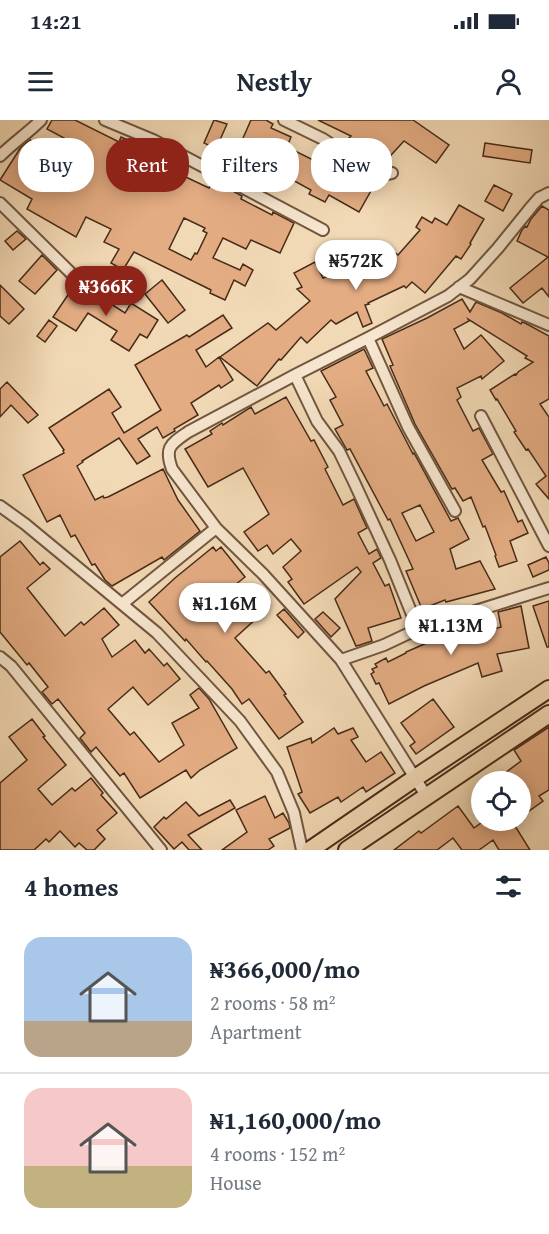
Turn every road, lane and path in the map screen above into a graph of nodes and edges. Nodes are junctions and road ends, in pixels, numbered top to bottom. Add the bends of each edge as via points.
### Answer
1 (41, 120) edge
2 (105, 120) edge
3 (284, 120) edge
4 (321, 138) edge
5 (0, 156) edge
6 (549, 193) edge
7 (0, 203) edge
8 (323, 230) dead end
9 (132, 287) dead end
10 (459, 287) junction
11 (549, 325) edge
12 (368, 338) junction
13 (295, 375) junction
14 (481, 416) dead end
15 (0, 507) edge
16 (455, 511) dead end
17 (216, 528) junction
18 (549, 546) edge
19 (549, 588) edge
20 (122, 604) junction
21 (418, 628) junction
22 (0, 657) edge
23 (341, 660) junction
24 (549, 689) edge
25 (549, 714) edge
26 (415, 778) junction
27 (427, 797) junction
28 (161, 850) edge
29 (302, 850) edge
30 (310, 850) edge
31 (347, 850) edge

1 - 5 street
2 - 8 street via 153,140
3 - 4 street
6 - 10 street via 539,198
7 - 9 street via 77,279 116,293
10 - 11 street
10 - 12 street
12 - 13 street
12 - 16 street via 408,427
13 - 17 street via 188,432 167,452 172,469
13 - 21 street via 317,421 339,451
14 - 18 street
15 - 20 street
17 - 20 street
17 - 23 street
19 - 21 street
20 - 29 street via 158,633 240,721 277,772 294,813
21 - 23 street
22 - 28 street
23 - 26 street
24 - 26 highway
25 - 27 highway
26 - 27 street
26 - 30 highway
27 - 31 highway

